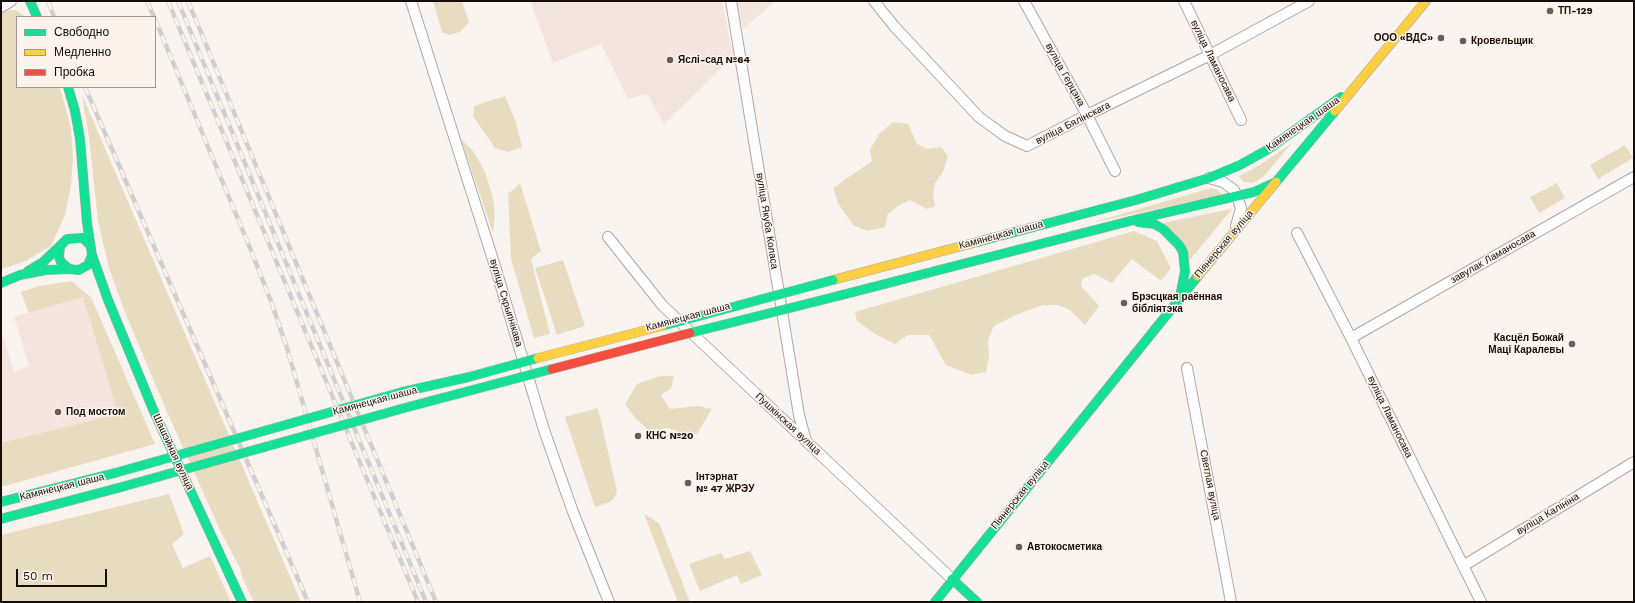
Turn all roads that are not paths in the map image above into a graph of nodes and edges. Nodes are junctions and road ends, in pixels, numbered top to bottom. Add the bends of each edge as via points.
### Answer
1 (12, 1) edge
2 (30, 1) edge
3 (411, 1) edge
4 (731, 1) edge
5 (874, 1) edge
6 (1024, 1) edge
7 (1184, 1) edge
8 (1309, 1) edge
9 (1426, 1) edge
10 (1, 7) edge
11 (37, 16) edge
12 (1210, 55) junction
13 (68, 88) edge
14 (1354, 88) junction
15 (1087, 115) junction
16 (1241, 120) dead end
17 (1115, 171) dead end
18 (1634, 177) edge
19 (1209, 178) junction
20 (1276, 182) junction
21 (84, 186) junction
22 (1237, 196) junction
23 (1130, 221) junction
24 (1297, 233) dead end
25 (1231, 235) junction
26 (608, 237) dead end
27 (67, 239) junction
28 (90, 245) junction
29 (60, 246) junction
30 (92, 255) junction
31 (69, 269) junction
32 (79, 270) junction
33 (20, 276) junction
34 (1, 283) edge
35 (1180, 298) junction
36 (108, 300) junction
37 (1351, 338) junction
38 (1187, 368) dead end
39 (806, 441) junction
40 (1634, 462) edge
41 (1, 502) edge
42 (1, 519) edge
43 (1463, 566) junction
44 (952, 578) junction
45 (242, 602) edge
46 (610, 602) edge
47 (936, 602) edge
48 (977, 602) edge
49 (1231, 602) edge
50 (1481, 602) edge

1 - 10 street
2 - 11 main road
3 - 46 street, вуліца Скрыпнікава via 544,430 573,512
4 - 39 street, вуліца Якуба Коласа
5 - 15 street, вуліца Бялінскага via 979,117 1004,136 1027,146
6 - 15 street, вуліца Герцэна
7 - 12 street, вуліца Ламаносава
8 - 12 street, вуліца Бялінскага
9 - 14 main road, Піянерская вуліца
12 - 15 street, вуліца Бялінскага
12 - 16 street, вуліца Ламаносава
13 - 21 main road via 79,132
14 - 19 main road, Камянецкая шаша via 1267,150
14 - 20 main road, Піянерская вуліца
15 - 17 street, вуліца Герцэна
18 - 37 street, завулак Ламаносава
19 - 22 street via 1223,182 1234,190
19 - 41 main road, Камянецкая шаша, bridge via 1136,200 469,377 402,392 115,473
20 - 22 main road, Камянецкая шаша
20 - 25 main road, Піянерская вуліца
21 - 27 main road via 83,207 78,225
21 - 28 main road
22 - 23 main road, Камянецкая шаша
22 - 25 street via 1241,208 1239,220
23 - 35 main road via 1154,224 1169,233 1180,245 1185,271
23 - 42 main road, Камянецкая шаша, bridge via 408,407
24 - 37 street, вуліца Ламаносава
25 - 35 main road, Піянерская вуліца
26 - 39 street, Пушкінская вуліца via 662,305
27 - 28 main road via 82,238
27 - 29 main road
28 - 30 main road
29 - 31 main road via 59,257
29 - 33 main road via 43,262
30 - 32 main road via 88,265
30 - 36 main road
31 - 32 main road
31 - 33 main road via 46,270
32 - 36 main road via 96,280
33 - 34 main road
35 - 44 main road, Піянерская вуліца
36 - 45 main road, Шашэйная вуліца via 156,414
37 - 43 street, вуліца Ламаносава
38 - 49 street, Светлая вуліца
39 - 44 street, Пушкінская вуліца
40 - 43 street, вуліца Калініна
43 - 50 street, вуліца Ламаносава
44 - 47 main road, Піянерская вуліца
44 - 48 main road, Пушкінская вуліца

